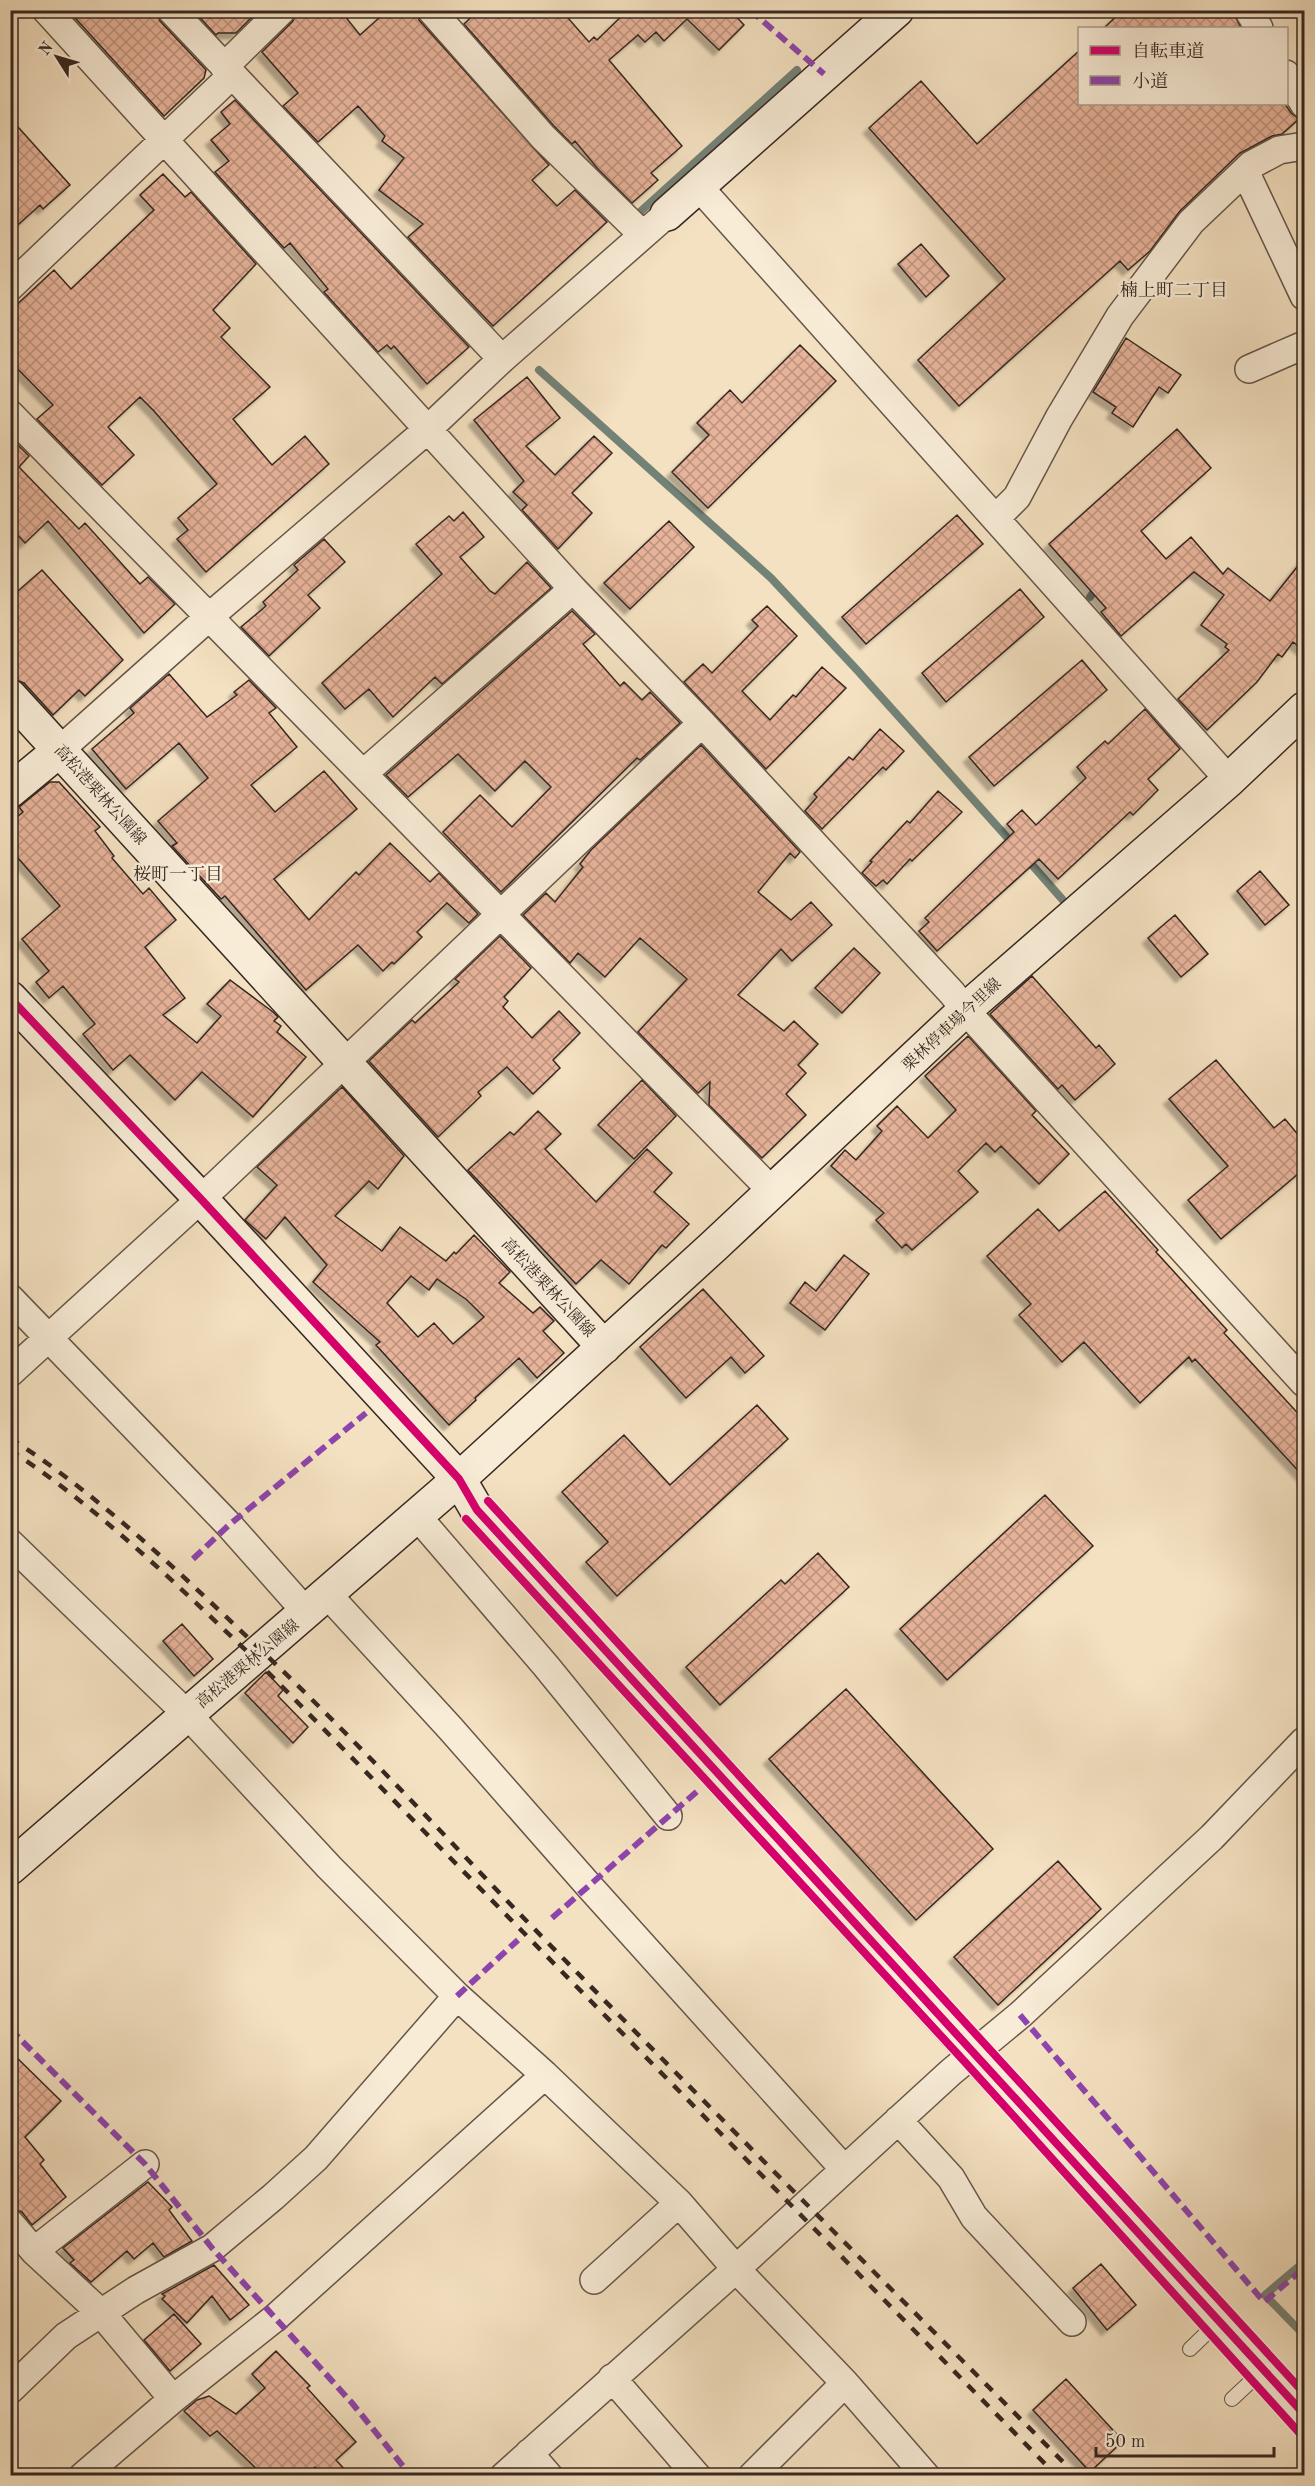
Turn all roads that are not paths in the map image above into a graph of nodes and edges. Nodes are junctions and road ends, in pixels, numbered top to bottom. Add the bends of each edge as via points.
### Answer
1 (46, 10) edge
2 (171, 10) edge
3 (282, 10) edge
4 (431, 10) edge
5 (897, 10) edge
6 (1248, 10) edge
7 (1258, 27) edge
8 (228, 71) junction
9 (1288, 76) edge
10 (1305, 104) edge
11 (165, 139) junction
12 (1305, 146) edge
13 (1245, 171) junction
14 (699, 187) junction
15 (667, 214) joint
16 (642, 234) junction
17 (10, 287) edge
18 (1305, 296) edge
19 (1305, 345) edge
20 (502, 359) junction
21 (1249, 369) dead end
22 (10, 414) edge
23 (427, 430) junction
24 (996, 518) junction
25 (573, 590) junction
26 (208, 617) junction
27 (10, 696) edge
28 (1305, 710) edge
29 (702, 723) junction
30 (61, 749) junction
31 (364, 773) junction
32 (1229, 780) junction
33 (10, 791) edge
34 (502, 914) junction
35 (10, 998) edge
36 (965, 1010) junction
37 (343, 1062) junction
38 (772, 1191) junction
39 (200, 1198) junction
40 (10, 1298) edge
41 (48, 1339) junction
42 (604, 1347) junction
43 (10, 1373) edge
44 (1305, 1383) edge
45 (459, 1479) junction
46 (417, 1516) junction
47 (10, 1543) edge
48 (318, 1604) junction
49 (187, 1714) junction
50 (1305, 1741) edge
51 (668, 1816) dead end
52 (10, 1868) edge
53 (457, 1996) junction
54 (974, 2053) junction
55 (544, 2075) junction
56 (898, 2120) junction
57 (145, 2164) dead end
58 (844, 2169) junction
59 (679, 2203) junction
60 (19, 2237) edge
61 (736, 2269) junction
62 (594, 2280) dead end
63 (101, 2313) junction
64 (1219, 2321) junction
65 (1072, 2322) dead end
66 (1190, 2349) dead end
67 (1263, 2369) junction
68 (612, 2378) junction
69 (845, 2383) junction
70 (10, 2390) edge
71 (172, 2399) junction
72 (1232, 2399) dead end
73 (1305, 2414) edge
74 (529, 2453) junction
75 (83, 2475) edge
76 (504, 2475) edge
77 (549, 2475) edge
78 (697, 2475) edge
79 (752, 2475) edge
80 (926, 2475) edge

1 - 11 street
2 - 8 street
3 - 8 street
4 - 16 street via 543,137
5 - 14 main road
6 - 7 street
8 - 11 street
8 - 20 street
9 - 10 street
11 - 17 street
11 - 23 street
12 - 13 street via 1279,150
13 - 18 street
13 - 24 street via 1191,222 1120,316 1017,497
14 - 15 main road
14 - 24 street
15 - 16 street
16 - 20 street
19 - 21 street
20 - 23 street
22 - 26 street
23 - 25 street
23 - 26 street
24 - 32 street
25 - 29 street
25 - 31 street
26 - 30 street
26 - 31 street
27 - 30 main road, 高松港栗林公園線
28 - 32 main road, 栗林停車場今里線
29 - 34 street
29 - 36 street
30 - 33 main road
30 - 37 main road, 高松港栗林公園線
31 - 34 street
32 - 36 main road, 栗林停車場今里線
34 - 37 street
34 - 38 street
35 - 39 main road
36 - 38 main road, 栗林停車場今里線
36 - 44 street
37 - 39 street
37 - 42 main road, 高松港栗林公園線
38 - 42 main road, 栗林停車場今里線
39 - 41 street
39 - 45 main road
40 - 41 street
41 - 43 street
41 - 48 street via 229,1525
42 - 45 main road, 高松港栗林公園線
45 - 46 main road, 高松港栗林公園線
45 - 54 main road via 477,1510
46 - 48 main road, 高松港栗林公園線
46 - 51 street
47 - 49 street
48 - 49 main road, 高松港栗林公園線
48 - 58 street via 450,1728
49 - 52 main road, 高松港栗林公園線
49 - 53 street via 329,1867
50 - 54 street via 1212,1837
53 - 55 street
53 - 63 street via 316,2158 273,2198 212,2248
54 - 56 street
54 - 64 main road
55 - 59 street
55 - 71 street via 275,2318
56 - 58 street
56 - 65 street via 951,2178 975,2217
57 - 60 street
58 - 61 street
59 - 61 street
59 - 62 street
60 - 63 street
61 - 68 street
61 - 69 street
63 - 70 street via 66,2336
63 - 71 street
64 - 66 lane
64 - 67 main road
67 - 72 lane
67 - 73 main road
68 - 74 street
68 - 78 street
69 - 79 street
69 - 80 street
71 - 75 street
74 - 76 street
74 - 77 street

